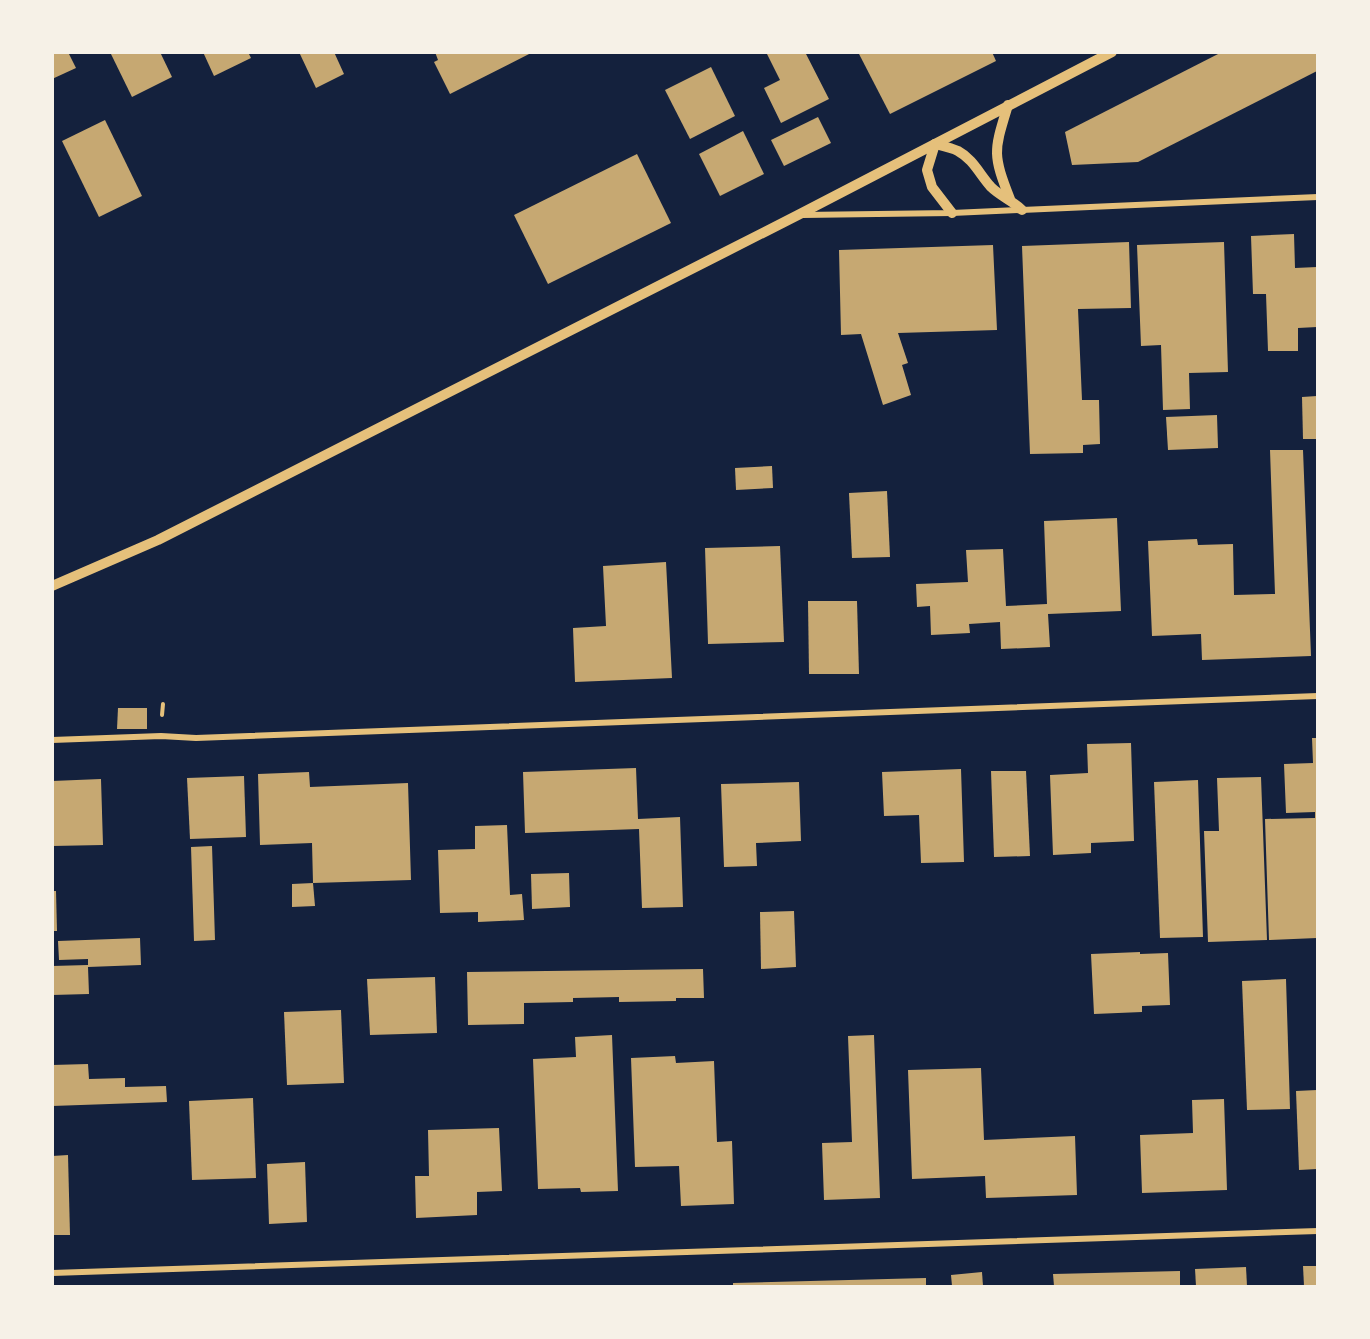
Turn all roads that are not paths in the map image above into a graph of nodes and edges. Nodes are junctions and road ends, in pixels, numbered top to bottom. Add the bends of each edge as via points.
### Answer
1 (1112, 52) edge
2 (1008, 105) junction
3 (935, 144) junction
4 (1317, 197) edge
5 (1010, 199) junction
6 (1022, 210) junction
7 (952, 213) junction
8 (798, 215) junction
9 (52, 586) edge
10 (1317, 696) edge
11 (52, 740) edge
12 (1317, 1231) edge
13 (52, 1273) edge

1 - 2 street
2 - 3 street
2 - 5 street via 996,155
3 - 5 street via 959,152 994,189
3 - 7 street via 927,170 932,187
3 - 8 street
4 - 6 street
5 - 6 street
6 - 7 street
7 - 8 street
8 - 9 street via 158,540
10 - 11 street via 196,738
12 - 13 street

